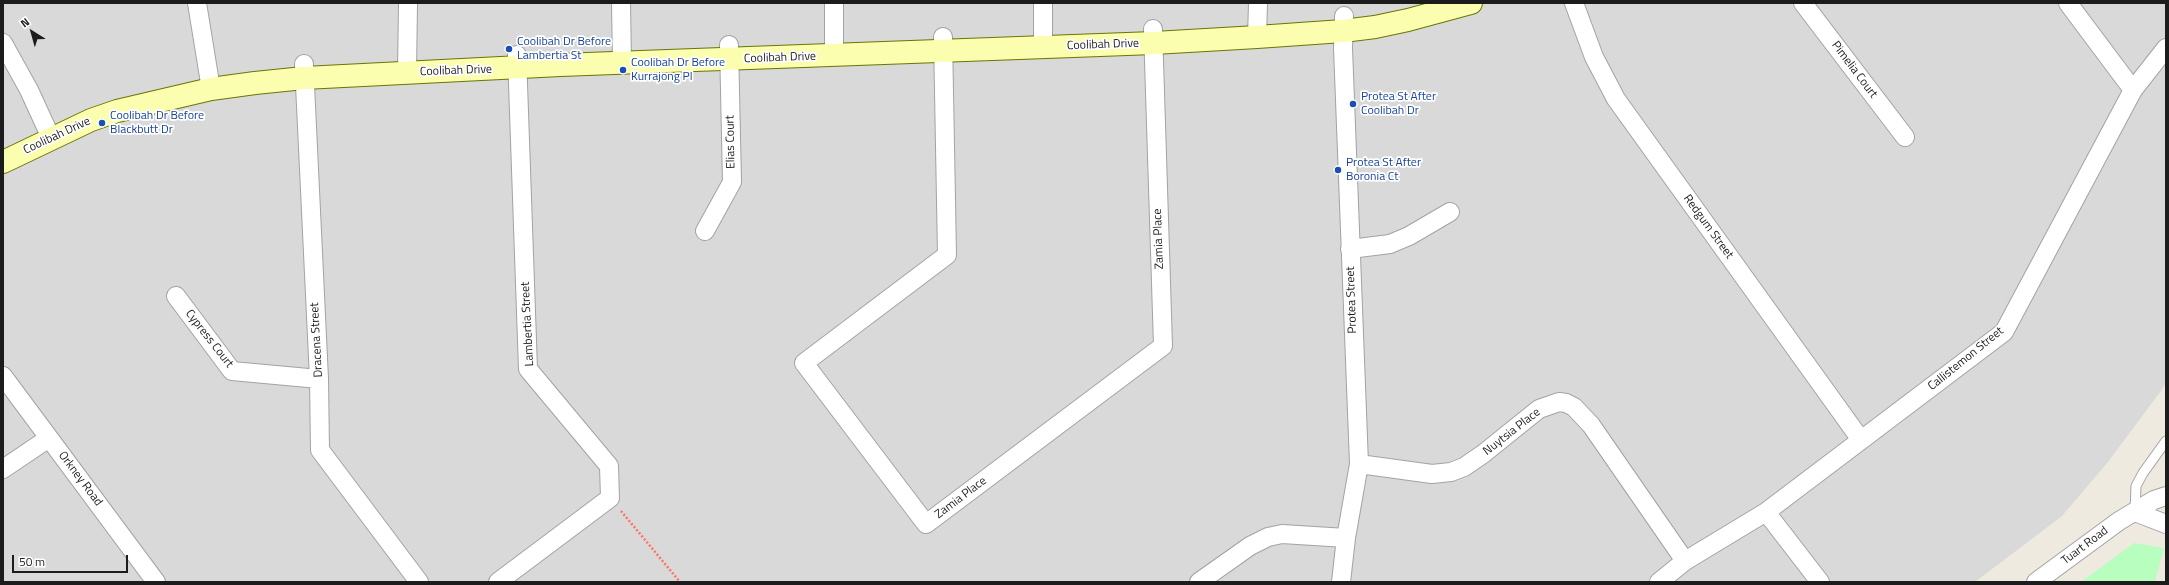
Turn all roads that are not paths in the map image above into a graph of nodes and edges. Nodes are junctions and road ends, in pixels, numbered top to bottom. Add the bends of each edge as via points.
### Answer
1 (197, 3) edge
2 (408, 3) edge
3 (621, 3) edge
4 (834, 3) edge
5 (1043, 3) edge
6 (1420, 3) edge
7 (1471, 3) edge
8 (1574, 3) edge
9 (1803, 3) edge
10 (2068, 3) edge
11 (1257, 21) edge
12 (1343, 24) junction
13 (1153, 36) junction
14 (1043, 41) junction
15 (3, 43) edge
16 (943, 44) junction
17 (2166, 48) edge
18 (834, 49) junction
19 (729, 52) junction
20 (622, 57) junction
21 (517, 61) junction
22 (407, 66) junction
23 (304, 71) junction
24 (210, 82) junction
25 (2133, 90) junction
26 (48, 132) junction
27 (1905, 137) dead end
28 (3, 146) edge
29 (3, 162) edge
30 (1450, 212) dead end
31 (705, 231) dead end
32 (1350, 249) junction
33 (176, 296) dead end
34 (3, 376) edge
35 (319, 379) junction
36 (49, 438) junction
37 (1861, 440) junction
38 (2166, 441) edge
39 (1359, 464) junction
40 (3, 470) edge
41 (2166, 496) edge
42 (1766, 512) junction
43 (2135, 512) junction
44 (2166, 524) edge
45 (1346, 538) junction
46 (1685, 561) junction
47 (156, 582) edge
48 (419, 582) edge
49 (498, 582) edge
50 (1199, 582) edge
51 (1341, 582) edge
52 (1659, 582) edge
53 (1820, 582) edge
54 (2036, 582) edge

1 - 24 street
2 - 22 street
3 - 20 street
4 - 18 street
5 - 14 street
6 - 12 main road, Coolibah Drive
7 - 12 main road, Coolibah Drive via 1408,20
8 - 37 street, Redgum Street via 1594,57 1616,99
9 - 27 street, Pimelia Court
10 - 25 street
11 - 12 main road, Coolibah Drive
11 - 13 main road, Coolibah Drive
12 - 32 street, Protea Street
13 - 14 main road, Coolibah Drive
13 - 16 street, Zamia Place via 1163,346 926,524 804,363 947,255
14 - 16 main road, Coolibah Drive
15 - 26 street via 23,77
16 - 18 main road, Coolibah Drive
17 - 25 street, Callistemon Street
18 - 19 main road, Coolibah Drive
19 - 20 main road, Coolibah Drive
19 - 31 street, Elias Court via 732,182
20 - 21 main road, Coolibah Drive
21 - 22 main road, Coolibah Drive
21 - 49 street, Lambertia Street via 528,370 609,466 610,498
22 - 23 main road, Coolibah Drive
23 - 24 main road, Coolibah Drive
23 - 35 street, Dracena Street
24 - 26 main road, Coolibah Drive via 119,97
25 - 37 street, Callistemon Street via 2004,332
26 - 28 main road, Coolibah Drive
26 - 29 main road, Coolibah Drive
30 - 32 street via 1390,244
32 - 39 street, Protea Street
33 - 35 street, Cypress Court via 232,371
34 - 36 street, Orkney Road
35 - 48 street, Dracena Street via 320,450
36 - 40 street
36 - 47 street, Orkney Road
37 - 42 street, Callistemon Street
38 - 43 lane via 2136,486
39 - 45 street, Protea Street
39 - 46 street, Nuytsia Place via 1432,474 1452,472 1483,454 1538,409 1559,402 1566,403 1574,407 1591,425
41 - 43 street, Tuart Road
42 - 46 street, Callistemon Street
42 - 53 street
43 - 44 street
43 - 54 street, Tuart Road via 2119,520
45 - 50 street via 1282,534 1268,537 1250,546
45 - 51 street, Protea Street
46 - 52 street, Callistemon Street

